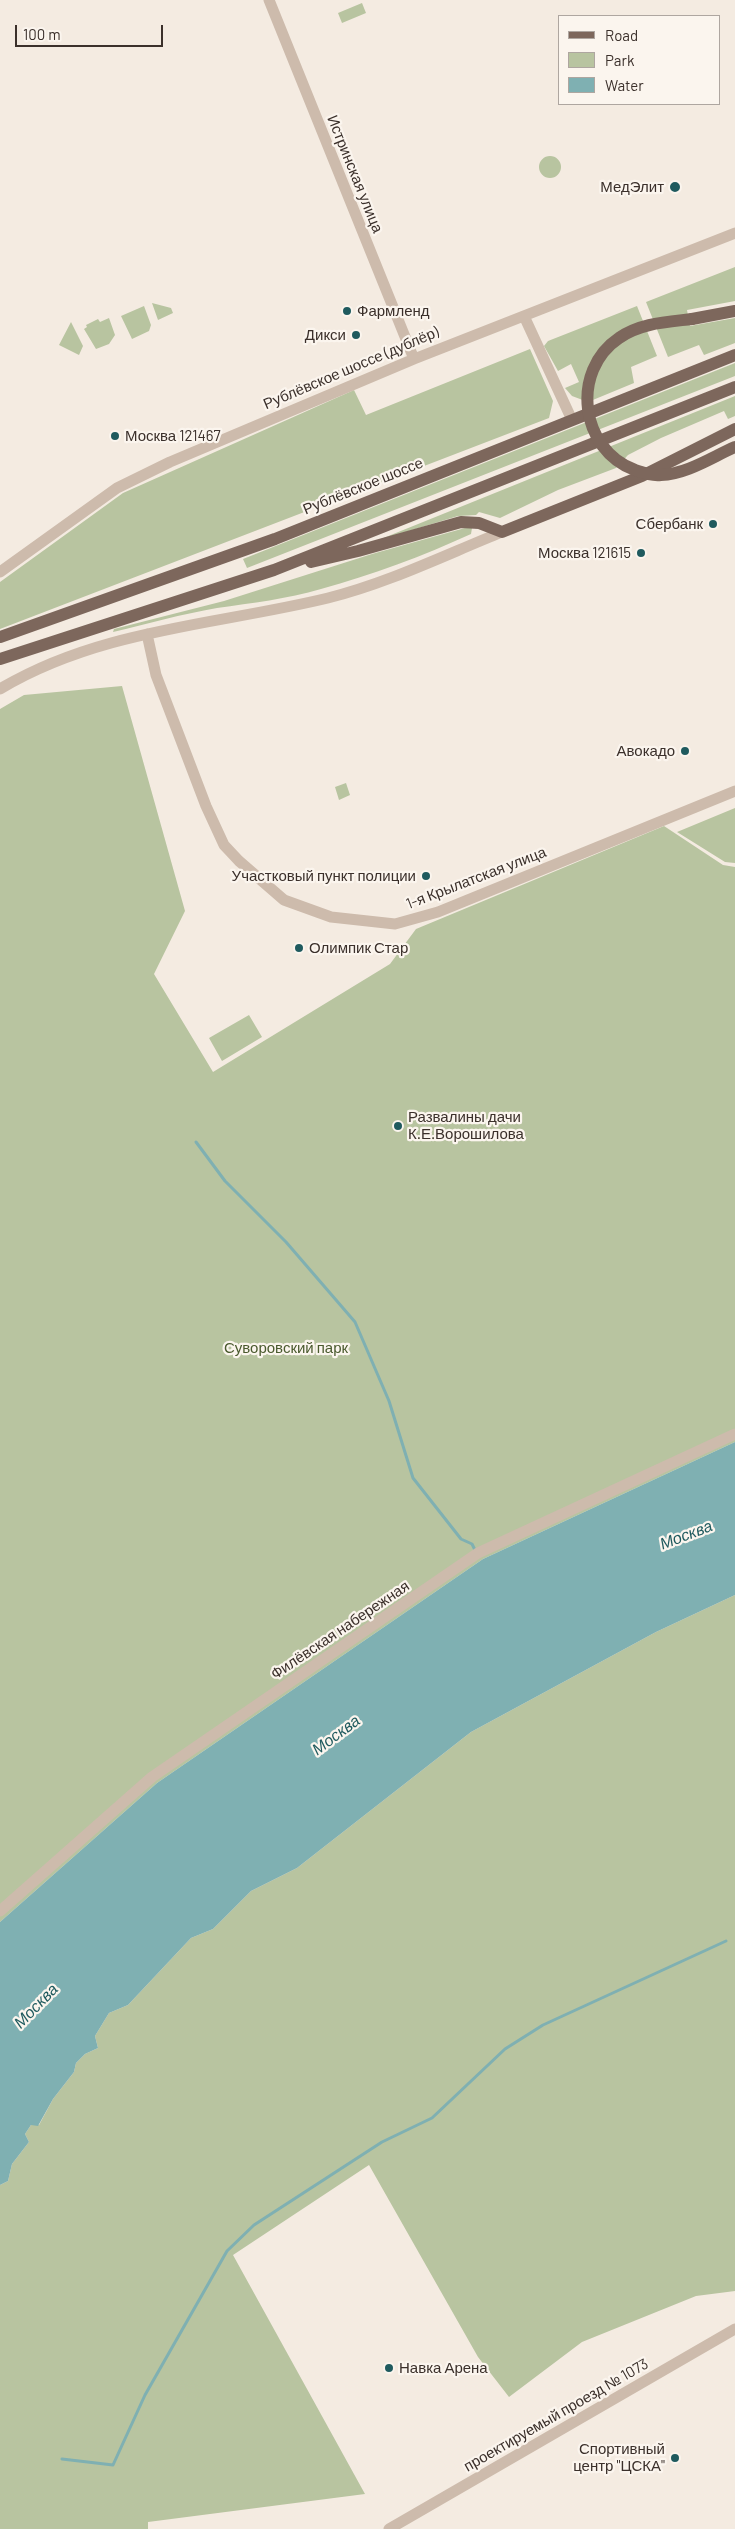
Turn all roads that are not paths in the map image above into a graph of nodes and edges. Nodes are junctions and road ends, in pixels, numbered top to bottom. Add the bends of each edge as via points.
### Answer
1 (269, 0) edge
2 (735, 233) edge
3 (735, 311) edge
4 (524, 316) junction
5 (735, 355) edge
6 (414, 359) junction
7 (735, 387) edge
8 (572, 420) junction
9 (735, 429) edge
10 (735, 447) edge
11 (502, 532) junction
12 (274, 570) junction
13 (0, 572) edge
14 (147, 634) junction
15 (0, 637) edge
16 (0, 659) edge
17 (0, 689) edge
18 (735, 790) edge
19 (735, 1434) edge
20 (0, 1911) edge
21 (735, 2329) edge
22 (392, 2528) edge

1 - 6 street, Истринская улица
2 - 4 street, Рублёвское шоссе (дублёр)
3 - 10 main road, bridge via 632,330 606,348 598,360 589,381 588,408 593,429 603,448 615,460 653,475 683,471
4 - 6 street, Рублёвское шоссе (дублёр)
4 - 8 street
5 - 8 main road, Рублёвское шоссе
6 - 13 street, Рублёвское шоссе (дублёр) via 170,462 117,488
7 - 12 main road
8 - 15 main road, Рублёвское шоссе via 275,539
9 - 11 main road via 642,476
11 - 12 main road via 479,523 461,522 358,552
11 - 14 street via 362,588 274,610
12 - 16 main road
14 - 17 street via 78,652 24,674
14 - 18 street, 1-я Крылатская улица via 156,675 224,845 284,900 331,917 395,924 438,912
19 - 20 street, Филёвская набережная via 478,1553 152,1777
21 - 22 street, проектируемый проезд № 1073

